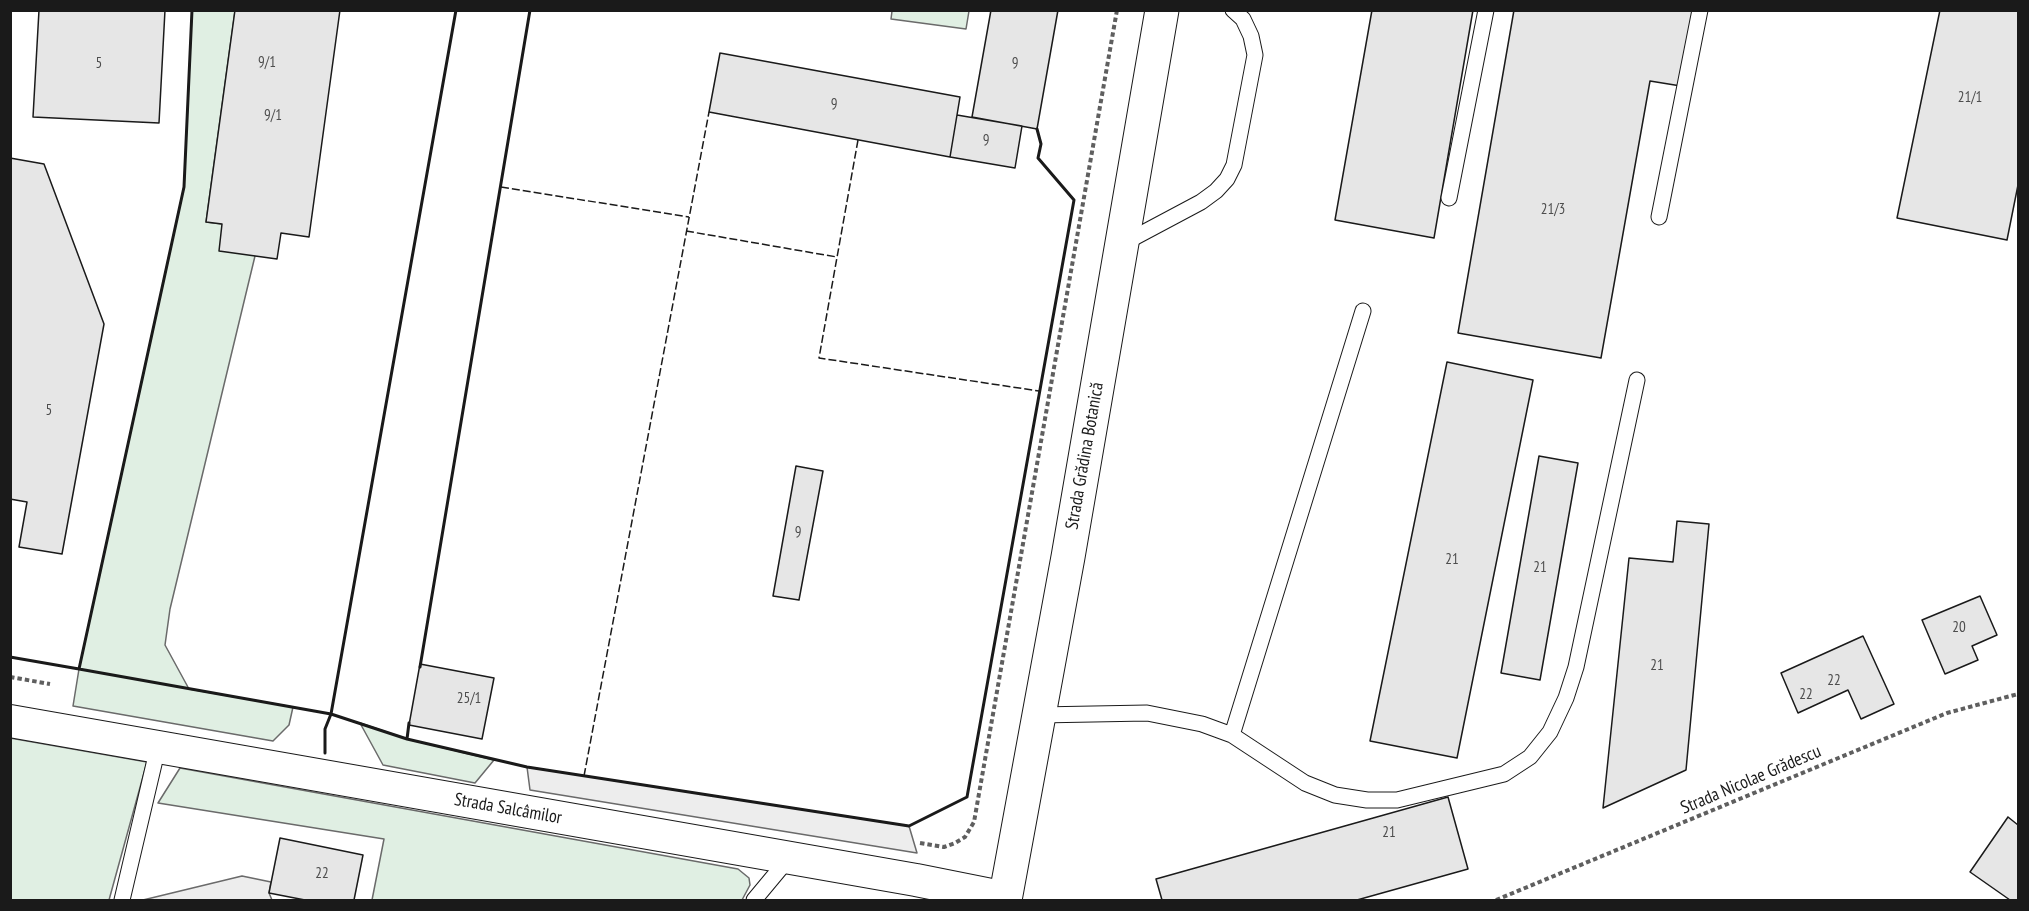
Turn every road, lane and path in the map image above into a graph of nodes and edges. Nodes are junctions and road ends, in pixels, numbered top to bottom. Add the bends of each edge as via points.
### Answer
1 (1117, 10) edge
2 (1162, 10) edge
3 (1233, 10) edge
4 (1486, 10) edge
5 (1700, 10) edge
6 (1449, 198) dead end
7 (1659, 217) dead end
8 (1121, 244) junction
9 (1363, 311) dead end
10 (1637, 380) dead end
11 (10, 677) edge
12 (50, 684) dead end
13 (2019, 694) edge
14 (1039, 715) junction
15 (10, 721) edge
16 (1232, 735) junction
17 (158, 747) junction
18 (920, 843) dead end
19 (789, 858) junction
20 (1006, 899) edge
21 (122, 900) edge
22 (754, 900) edge
23 (1496, 900) edge

1 - 18 path via 974,822 965,837 955,843 944,847
2 - 8 main road, Strada Grădina Botanică
3 - 8 lane via 1251,36 1255,55 1234,165 1227,179 1201,202
4 - 6 lane
5 - 7 lane
8 - 14 main road, Strada Grădina Botanică
9 - 16 lane
10 - 16 lane via 1576,667 1550,732 1530,757 1504,774 1397,800 1367,800 1335,795 1305,783
11 - 12 path
13 - 23 path, Strada Nicolae Grădescu via 1947,714
14 - 16 lane via 1147,713 1202,724
14 - 20 main road, Strada Grădina Botanică
15 - 17 street, Strada Salcâmilor
17 - 19 street, Strada Salcâmilor
17 - 21 lane
19 - 20 street, Strada Salcâmilor
19 - 22 lane

